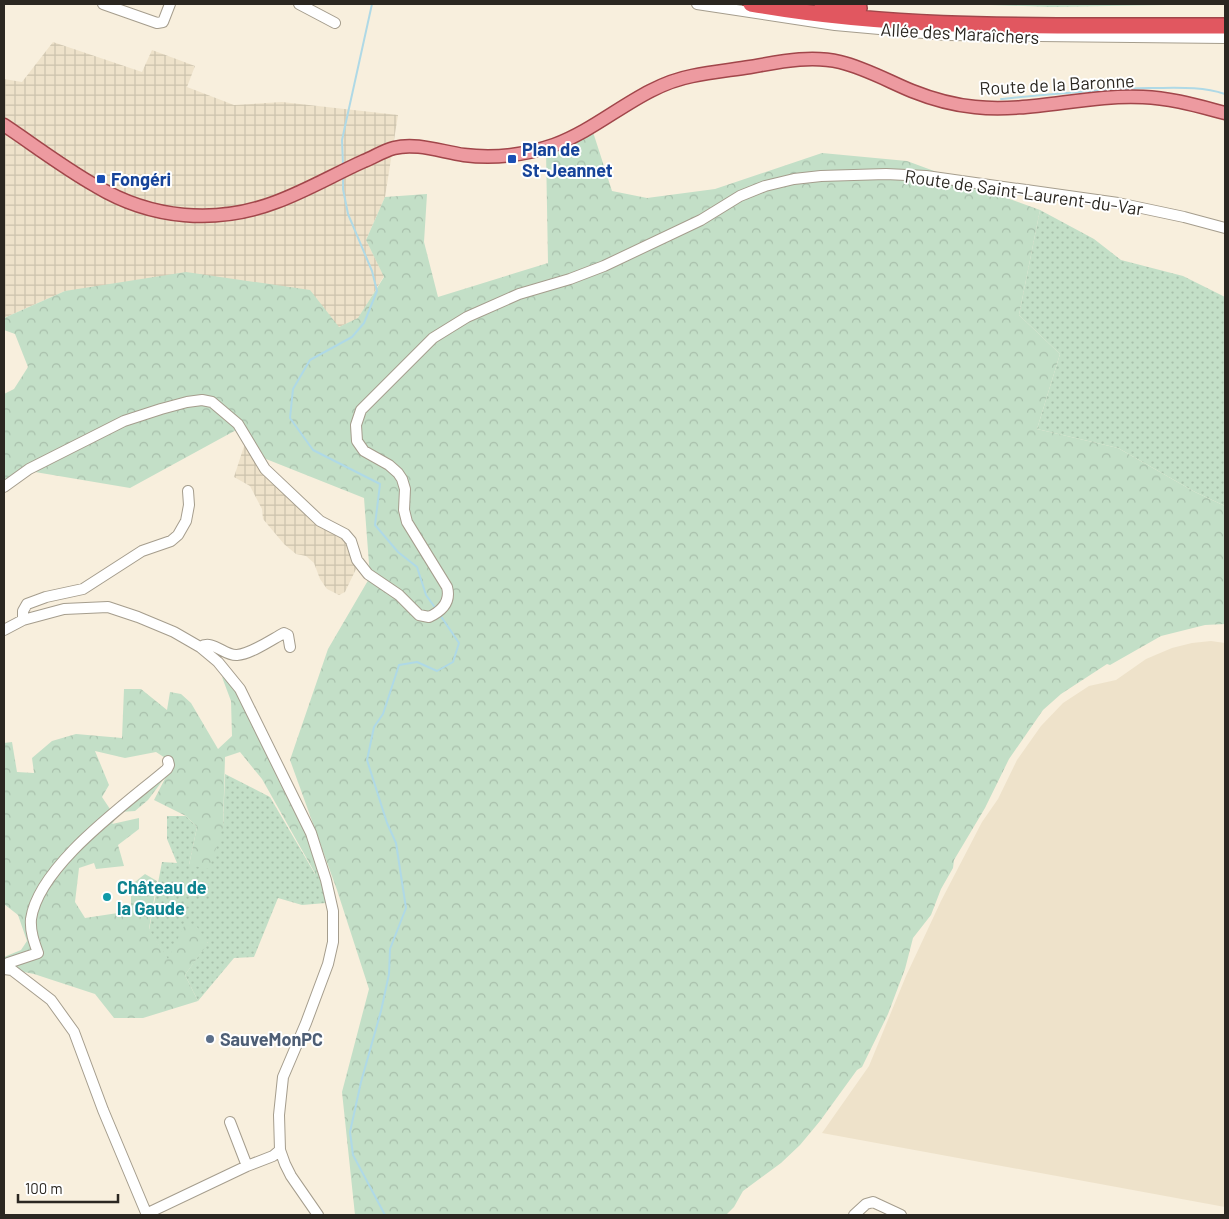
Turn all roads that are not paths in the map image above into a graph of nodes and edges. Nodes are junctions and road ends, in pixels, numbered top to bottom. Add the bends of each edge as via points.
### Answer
1 (103, 4) edge
2 (170, 4) edge
3 (298, 4) edge
4 (697, 4) edge
5 (751, 4) edge
6 (822, 4) edge
7 (1225, 17) edge
8 (335, 23) dead end
9 (1225, 26) edge
10 (1225, 38) edge
11 (1225, 113) edge
12 (4, 125) edge
13 (1225, 228) edge
14 (4, 487) edge
15 (188, 491) dead end
16 (23, 620) junction
17 (7, 629) edge
18 (4, 640) edge
19 (290, 646) dead end
20 (200, 647) junction
21 (168, 761) dead end
22 (4, 969) edge
23 (230, 1122) dead end
24 (280, 1150) junction
25 (247, 1166) junction
26 (147, 1215) edge
27 (318, 1215) edge
28 (854, 1215) edge
29 (901, 1215) edge

1 - 2 street via 157,23 163,22
3 - 8 street
4 - 10 street, Allée des Maraîchers via 834,25 946,35
5 - 9 highway via 833,16 930,23
6 - 7 highway via 961,16
11 - 12 main road, Route de la Baronne via 1177,101 1142,97 1002,108 976,107 930,98 845,64 809,59 676,80 638,97 585,131 523,153 480,157 403,147 382,152 278,202 242,213 196,217 181,215 81,176
13 - 14 street, Route de Saint-Laurent-du-Var via 1118,203 926,176 886,174 794,179 740,196 701,220 604,266 519,294 467,317 433,338 361,410 356,425 364,451 389,465 402,479 407,522 444,580 449,594 447,602 432,617 419,615 399,595 368,574 357,560 351,541 345,534 320,521 265,469 238,424 212,402 187,402 124,421 29,469
15 - 16 street via 186,521 171,541 142,551 83,589 27,604
16 - 17 street
16 - 20 street via 64,609 108,607 174,632
17 - 18 street via 9,633
19 - 20 street via 290,638 284,633 244,654 229,654 211,645
20 - 24 street via 218,662 244,695 311,833 333,911 333,942 328,964 283,1078
21 - 22 street via 166,769 73,850 51,875 31,919 31,932 38,953 8,963
22 - 26 street via 12,970 51,1000 74,1032
23 - 25 street
24 - 25 street
24 - 27 street via 291,1176
25 - 26 street
28 - 29 street via 873,1202

